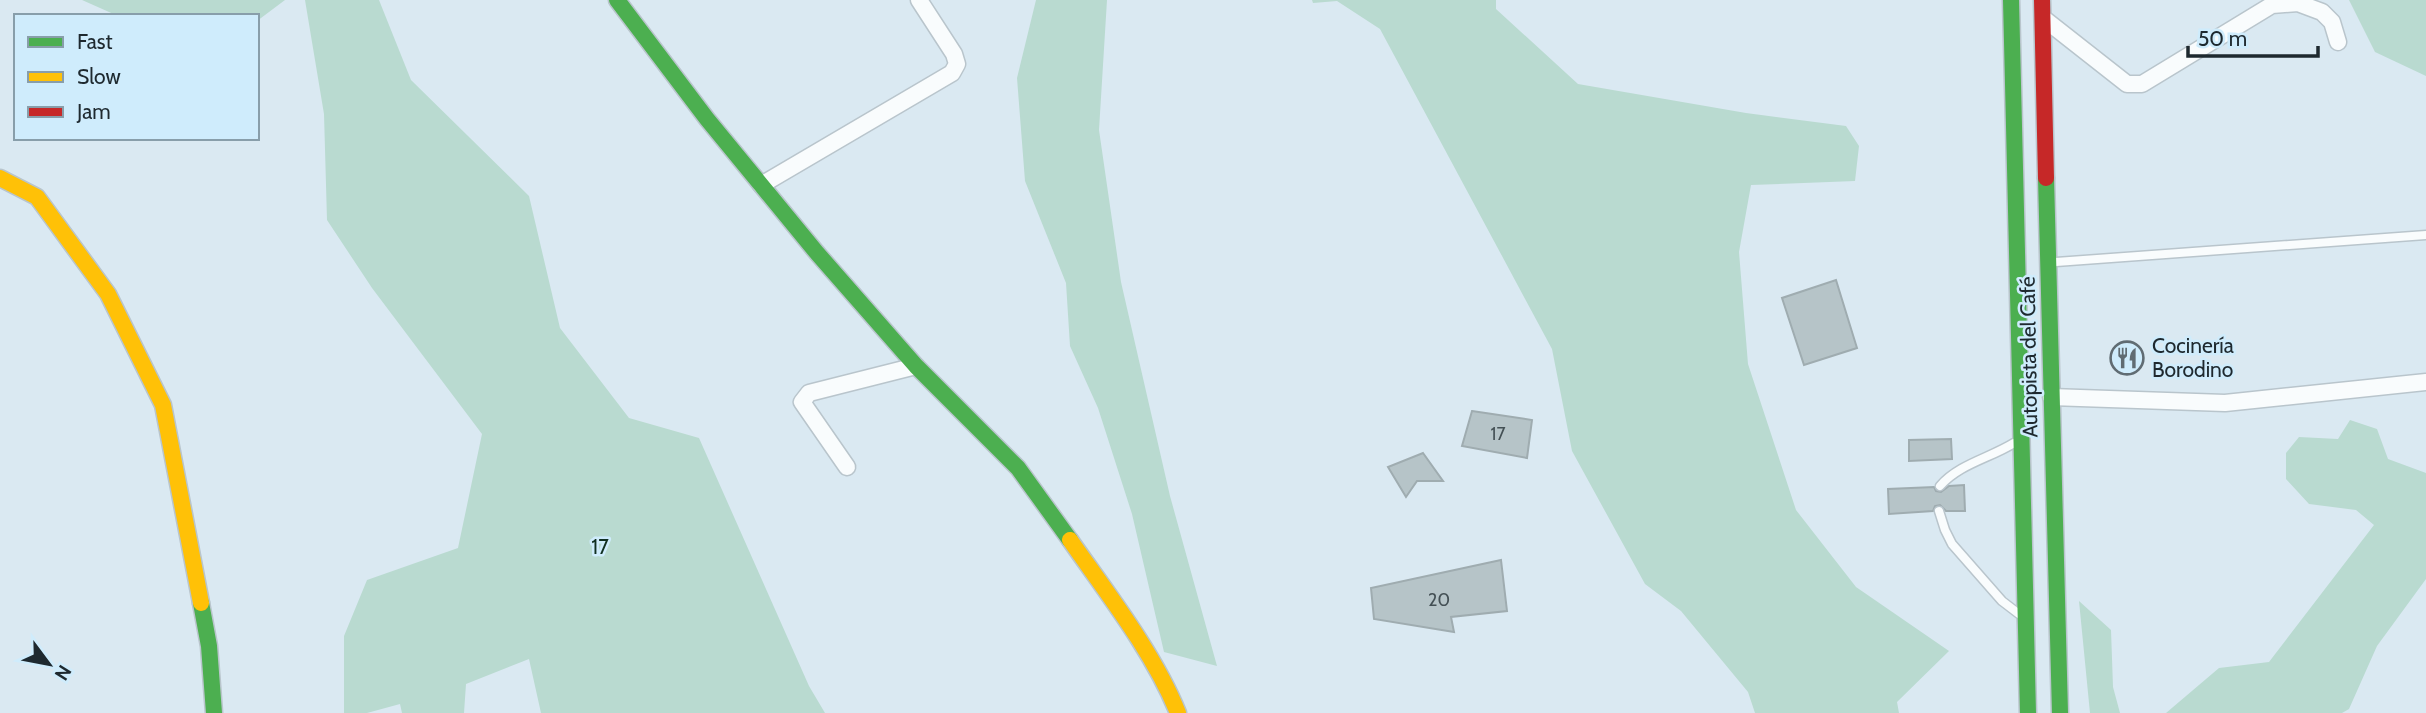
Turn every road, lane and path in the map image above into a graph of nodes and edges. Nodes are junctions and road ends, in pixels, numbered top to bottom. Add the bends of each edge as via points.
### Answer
1 (617, 0) edge
2 (919, 0) edge
3 (2011, 0) edge
4 (2042, 0) edge
5 (2043, 18) junction
6 (2338, 42) dead end
7 (0, 178) edge
8 (761, 185) junction
9 (2426, 235) edge
10 (2048, 262) junction
11 (916, 366) junction
12 (2426, 382) edge
13 (2051, 397) junction
14 (2023, 438) junction
15 (847, 467) dead end
16 (1940, 486) dead end
17 (1939, 511) dead end
18 (2026, 619) junction
19 (214, 713) edge
20 (1178, 713) edge
21 (2028, 713) edge
22 (2060, 713) edge

1 - 8 main road
2 - 8 street via 954,54 957,64 952,73
3 - 14 main road, Autopista del Café
4 - 5 main road, Autopista del Café
5 - 6 street via 2127,84 2142,84 2272,5 2298,3 2322,12 2332,22
5 - 10 main road, Autopista del Café
7 - 19 main road via 37,197 108,294 163,405 209,646
8 - 11 main road
9 - 10 lane
10 - 13 main road, Autopista del Café
11 - 15 street via 809,393 802,402
11 - 20 main road via 1018,468 1119,610
12 - 13 street via 2225,403
13 - 22 main road, Autopista del Café
14 - 16 lane via 1950,475
14 - 18 main road, Autopista del Café
17 - 18 lane via 1952,544 2002,601
18 - 21 main road, Autopista del Café

